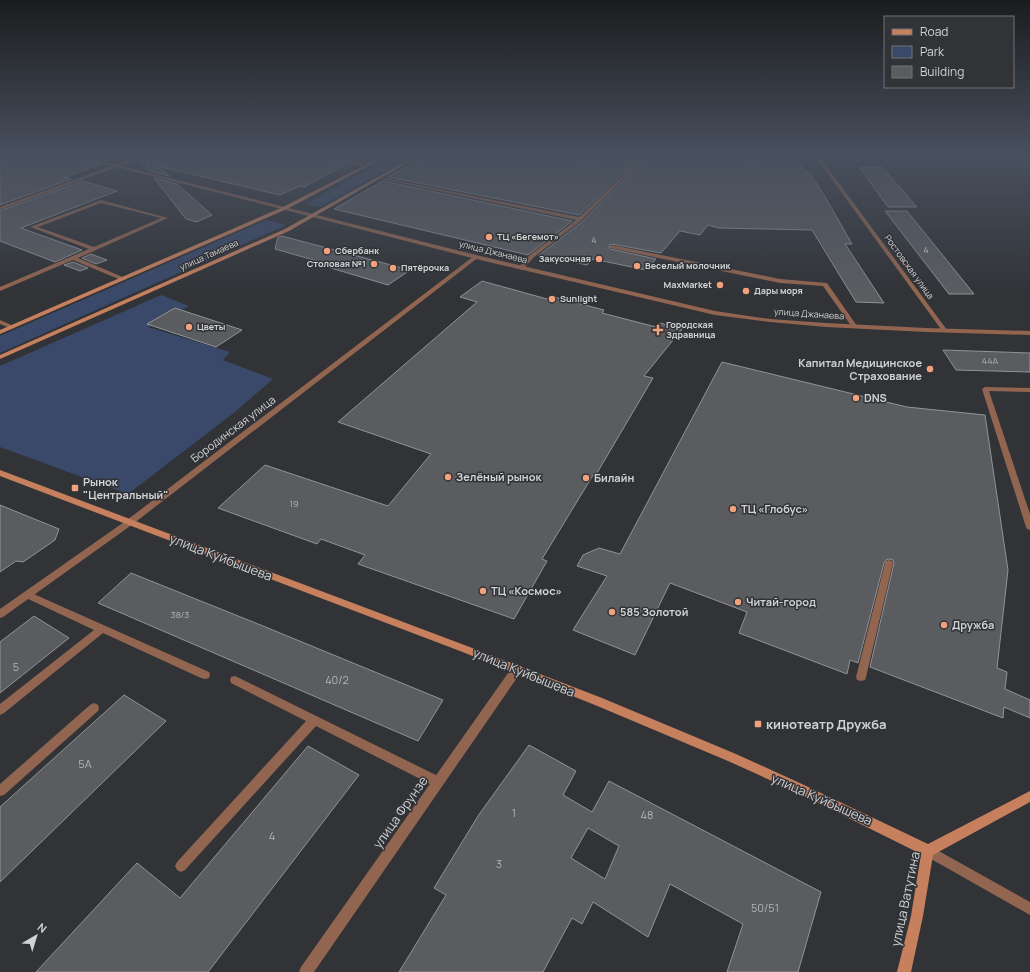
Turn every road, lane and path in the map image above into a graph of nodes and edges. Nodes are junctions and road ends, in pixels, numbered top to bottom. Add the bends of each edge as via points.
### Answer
1 (21, 201) edge
2 (100, 201) edge
3 (102, 201) edge
4 (259, 201) edge
5 (298, 201) edge
6 (339, 201) edge
7 (497, 201) edge
8 (597, 201) edge
9 (850, 201) edge
10 (285, 208) junction
11 (0, 209) edge
12 (313, 216) junction
13 (580, 218) junction
14 (612, 247) dead end
15 (94, 249) junction
16 (476, 257) junction
17 (73, 258) junction
18 (521, 268) junction
19 (123, 278) junction
20 (0, 289) edge
21 (0, 322) edge
22 (854, 326) junction
23 (12, 328) junction
24 (945, 331) junction
25 (0, 332) edge
26 (1030, 333) edge
27 (0, 357) edge
28 (1030, 390) edge
29 (0, 473) edge
30 (130, 522) junction
31 (1030, 527) edge
32 (889, 562) dead end
33 (27, 595) junction
34 (0, 614) edge
35 (102, 629) junction
36 (517, 669) junction
37 (205, 675) dead end
38 (861, 677) dead end
39 (235, 680) dead end
40 (94, 708) dead end
41 (0, 710) edge
42 (314, 720) junction
43 (438, 782) junction
44 (0, 791) edge
45 (1030, 796) edge
46 (928, 851) junction
47 (181, 866) dead end
48 (1030, 909) edge
49 (306, 972) edge
50 (904, 972) edge

1 - 11 street
2 - 15 street via 32,227
3 - 15 street via 166,218
4 - 10 street, улица Джанаева
5 - 10 main road, улица Тамаева
6 - 12 main road, улица Тамаева
7 - 13 street
8 - 13 street
9 - 24 street, Ростовская улица
10 - 12 street, улица Джанаева
10 - 19 main road, улица Тамаева
12 - 16 street, улица Джанаева
12 - 27 main road, улица Тамаева via 287,230
13 - 18 street via 532,256
14 - 22 street via 780,281 826,284
15 - 17 street
16 - 18 street, улица Джанаева
16 - 30 street, Бородинская улица
17 - 19 street
17 - 20 street
18 - 22 street, улица Джанаева via 736,317 801,324
19 - 23 main road, улица Тамаева
21 - 23 street
22 - 24 street, улица Джанаева
23 - 25 main road, улица Тамаева
24 - 26 street, улица Джанаева
28 - 31 street via 985,389
29 - 30 main road, улица Куйбышева
30 - 33 street, Бородинская улица
30 - 36 main road, улица Куйбышева
32 - 38 street
33 - 34 street, Бородинская улица
33 - 35 street
35 - 37 street
35 - 41 street
36 - 43 street, улица Фрунзе
36 - 46 main road, улица Куйбышева via 682,736 856,813
39 - 42 street
40 - 44 street
42 - 43 street
42 - 47 street
43 - 49 street, улица Фрунзе
45 - 46 main road, улица Ватутина
46 - 48 street, улица Куйбышева
46 - 50 main road, улица Ватутина

